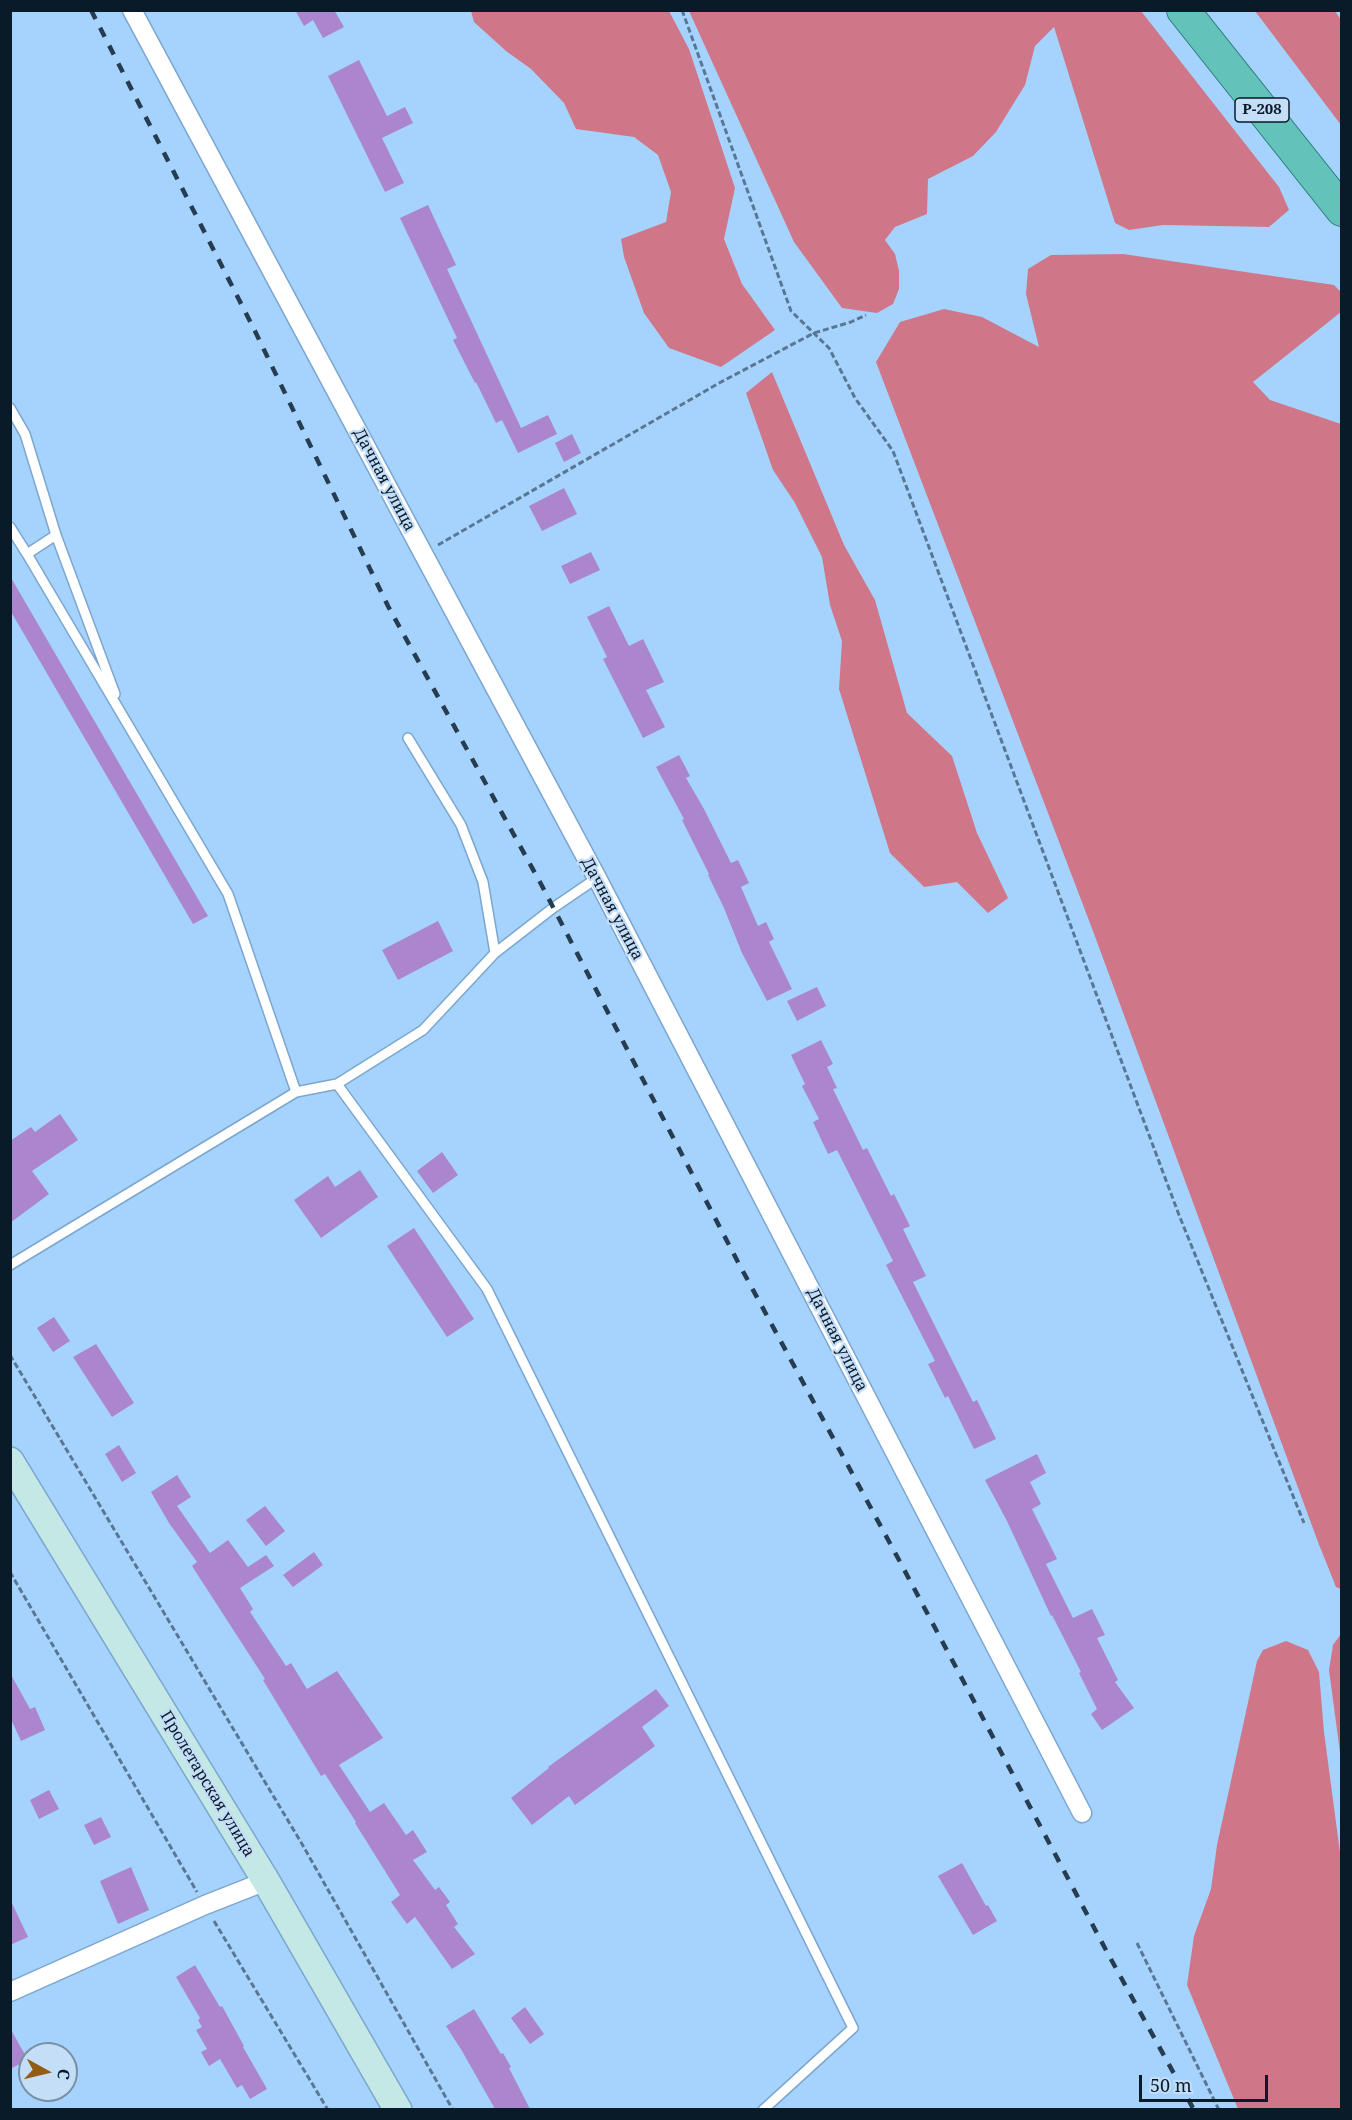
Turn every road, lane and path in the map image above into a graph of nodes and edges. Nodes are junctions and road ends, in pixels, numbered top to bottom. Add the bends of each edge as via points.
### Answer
1 (132, 10) edge
2 (682, 10) edge
3 (1183, 10) edge
4 (1341, 210) edge
5 (866, 315) dead end
6 (814, 333) junction
7 (10, 408) edge
8 (10, 527) edge
9 (56, 535) junction
10 (27, 554) junction
11 (423, 554) junction
12 (123, 717) junction
13 (408, 738) dead end
14 (597, 878) junction
15 (495, 953) junction
16 (337, 1084) junction
17 (296, 1092) junction
18 (10, 1265) edge
19 (10, 1355) edge
20 (10, 1461) edge
21 (1304, 1523) dead end
22 (10, 1572) edge
23 (1082, 1812) dead end
24 (266, 1881) junction
25 (205, 1905) junction
26 (1137, 1943) dead end
27 (10, 1992) edge
28 (328, 2109) edge
29 (398, 2109) edge
30 (453, 2109) edge
31 (764, 2109) edge
32 (1219, 2109) edge

1 - 11 street, Дачная улица
2 - 6 path via 791,311
3 - 4 highway, Р-208
5 - 6 path
6 - 11 path via 720,382
6 - 21 path via 829,348 855,398 892,451 1179,1215
7 - 9 lane via 25,434
8 - 10 lane
9 - 10 lane
9 - 12 lane
10 - 12 lane
11 - 14 street, Дачная улица
12 - 17 lane via 228,894
13 - 15 lane via 461,825 483,882
14 - 15 lane
14 - 23 street, Дачная улица
15 - 16 lane via 423,1030
16 - 17 lane
16 - 31 lane via 487,1289 853,2028
17 - 18 lane
19 - 30 path via 302,1844
20 - 24 main road, Пролетарская улица
22 - 25 path
24 - 25 street
24 - 29 main road, Пролетарская улица
25 - 27 street
25 - 28 path
26 - 32 path

